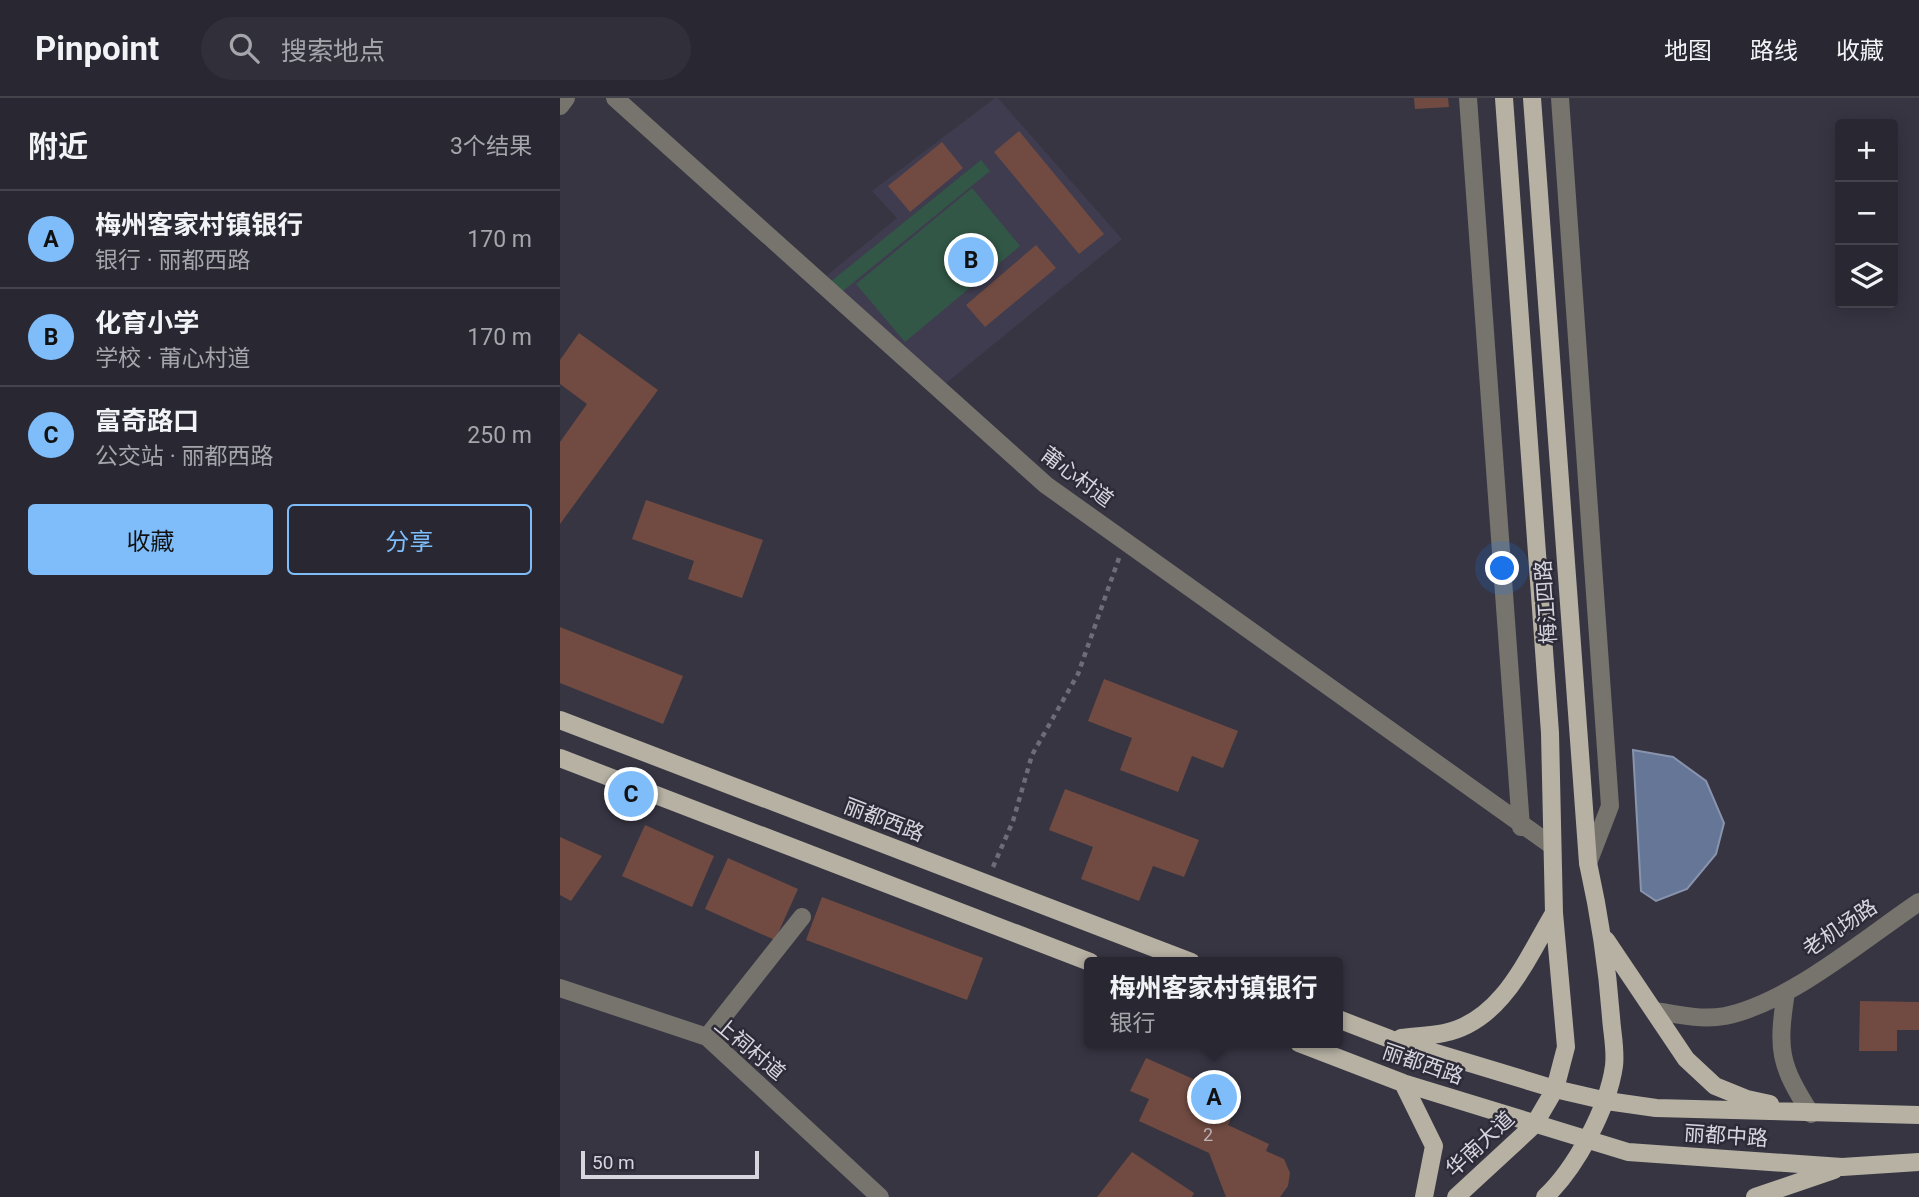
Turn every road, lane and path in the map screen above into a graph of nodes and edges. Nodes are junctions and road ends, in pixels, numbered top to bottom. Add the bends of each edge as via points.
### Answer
1 (566, 98) edge
2 (615, 98) edge
3 (1468, 98) edge
4 (1504, 98) edge
5 (1532, 98) edge
6 (1560, 98) edge
7 (560, 106) edge
8 (1125, 541) junction
9 (560, 720) edge
10 (560, 758) edge
11 (1521, 827) junction
12 (1551, 845) junction
13 (1588, 863) junction
14 (992, 871) dead end
15 (1919, 902) edge
16 (1554, 913) junction
17 (802, 917) dead end
18 (1605, 939) junction
19 (1178, 957) edge
20 (1084, 960) edge
21 (560, 988) edge
22 (1786, 992) junction
23 (1656, 1011) junction
24 (1343, 1021) edge
25 (707, 1037) junction
26 (1390, 1039) junction
27 (1312, 1048) edge
28 (1403, 1083) junction
29 (1555, 1089) junction
30 (1607, 1101) junction
31 (1811, 1114) junction
32 (1919, 1115) edge
33 (1534, 1125) junction
34 (1585, 1141) junction
35 (1919, 1162) edge
36 (1842, 1167) junction
37 (880, 1197) edge
38 (1424, 1197) edge
39 (1456, 1197) edge
40 (1545, 1197) edge
41 (1755, 1197) edge

1 - 7 street
2 - 8 street, 莆心村道 via 1046,485
3 - 11 street
4 - 12 main road, 梅江四路 via 1550,733
5 - 13 main road, 梅江四路
6 - 13 street via 1610,806
8 - 11 street, 莆心村道
8 - 14 path via 1078,674 1032,755 1013,821
9 - 19 main road, 丽都西路
10 - 20 main road
11 - 12 street, 莆心村道
12 - 16 main road, 梅江四路
13 - 18 main road, 梅江四路
15 - 22 street, 老机场路
16 - 26 main road via 1511,986 1472,1024 1444,1033
16 - 29 main road, 梅江四路 via 1566,1047
17 - 25 street
18 - 23 main road
18 - 30 main road, 梅江四路 via 1615,1063
21 - 25 street, 上祠村道
22 - 23 street, 老机场路 via 1724,1016 1694,1018
22 - 31 street via 1780,1030 1784,1069
23 - 31 main road via 1686,1059 1715,1086 1747,1099
24 - 26 main road, 丽都西路
25 - 37 street, 上祠村道
26 - 29 main road, 丽都西路
27 - 28 main road, 丽都西路
28 - 33 main road, 丽都西路
28 - 38 main road via 1434,1146
29 - 30 main road, 丽都中路
29 - 33 main road, 华南大道
30 - 31 main road, 丽都中路 via 1656,1108
30 - 34 main road
31 - 32 main road, 丽都中路
33 - 34 main road, 丽都中路
33 - 39 main road, 华南大道
34 - 36 main road, 丽都中路 via 1628,1152
34 - 40 main road
35 - 36 main road, 丽都中路
36 - 41 main road

